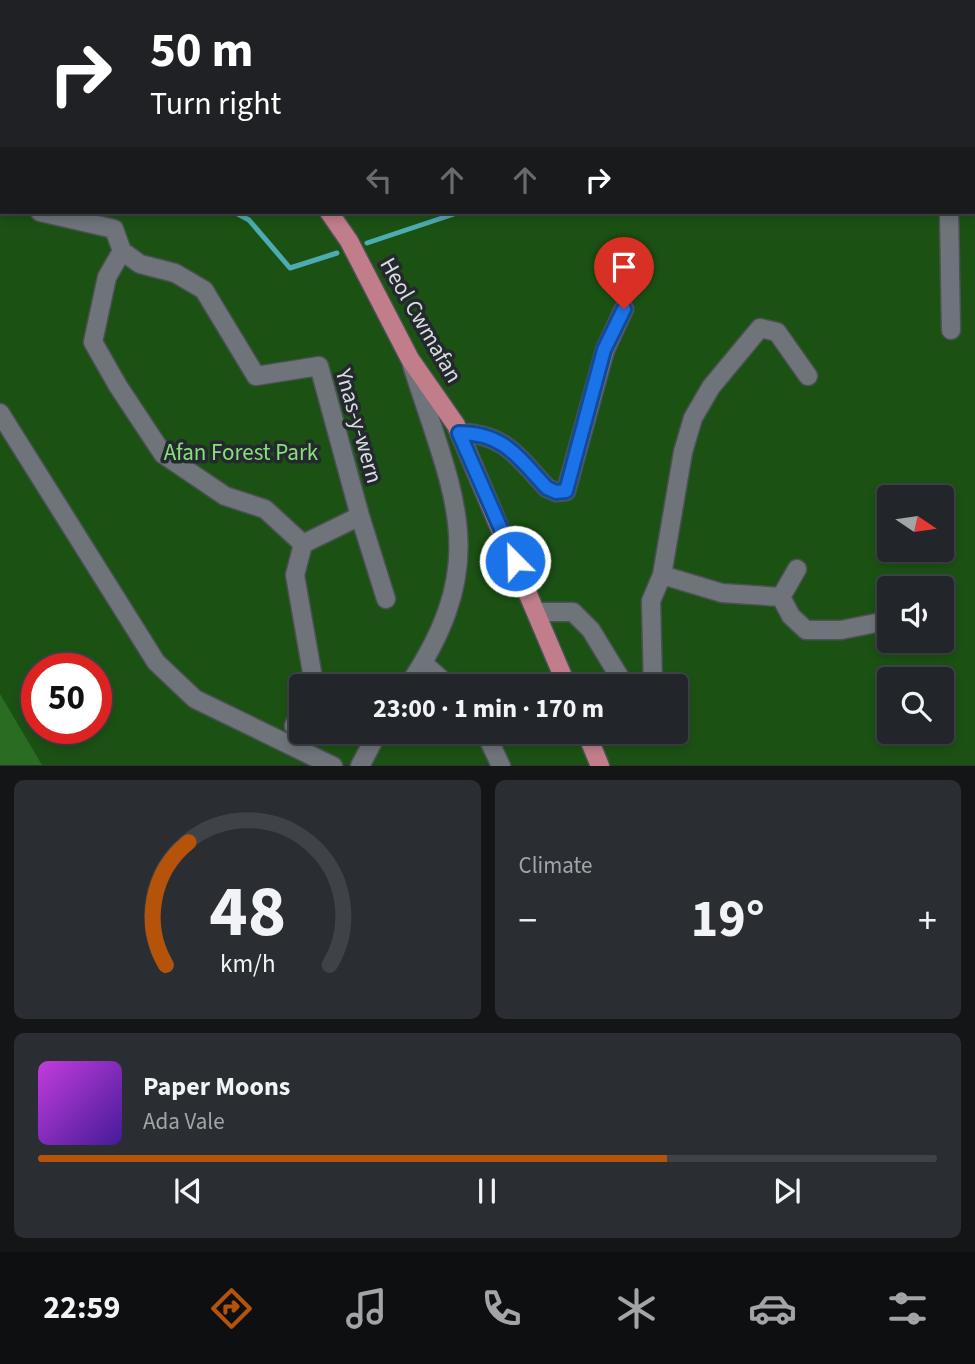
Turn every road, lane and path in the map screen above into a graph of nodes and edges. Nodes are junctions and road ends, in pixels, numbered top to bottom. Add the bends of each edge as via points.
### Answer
1 (49, 214) edge
2 (330, 214) edge
3 (948, 214) edge
4 (122, 251) junction
5 (624, 309) dead end
6 (951, 330) dead end
7 (410, 359) junction
8 (808, 376) dead end
9 (0, 413) edge
10 (459, 433) junction
11 (360, 516) junction
12 (303, 544) junction
13 (797, 569) dead end
14 (662, 576) junction
15 (781, 597) junction
16 (386, 599) dead end
17 (537, 612) junction
18 (876, 623) dead end
19 (423, 663) junction
20 (312, 674) edge
21 (416, 674) edge
22 (435, 674) edge
23 (562, 674) edge
24 (618, 674) edge
25 (653, 674) edge
26 (371, 744) edge
27 (491, 744) edge
28 (591, 744) edge
29 (333, 765) edge
30 (360, 765) edge
31 (501, 765) edge
32 (600, 765) edge

1 - 4 street, Ynas-y-wern via 114,229
2 - 7 main road, Heol Cwmafan
3 - 6 street
4 - 11 street, Ynas-y-wern via 140,264 175,273 205,290 256,376 319,366
4 - 12 street via 107,277 93,342 118,386 163,454 225,496 265,509
5 - 10 street via 604,350 566,491 547,488 499,441 482,433
7 - 10 main road, Heol Cwmafan
7 - 19 street via 452,490 461,540 455,593
8 - 14 street via 777,332 760,328 711,387 693,418 683,452
9 - 29 street via 156,662 195,699
10 - 17 main road, Heol Cwmafan
11 - 12 street, Ynas-y-wern
11 - 16 street
12 - 20 street via 295,575
13 - 15 street
14 - 15 street via 722,593
14 - 25 street via 651,601
15 - 18 street via 791,616 806,630
17 - 23 main road, Heol Cwmafan
17 - 24 street via 573,612 591,630
19 - 21 street
19 - 22 street
26 - 30 street
27 - 31 street
28 - 32 main road

